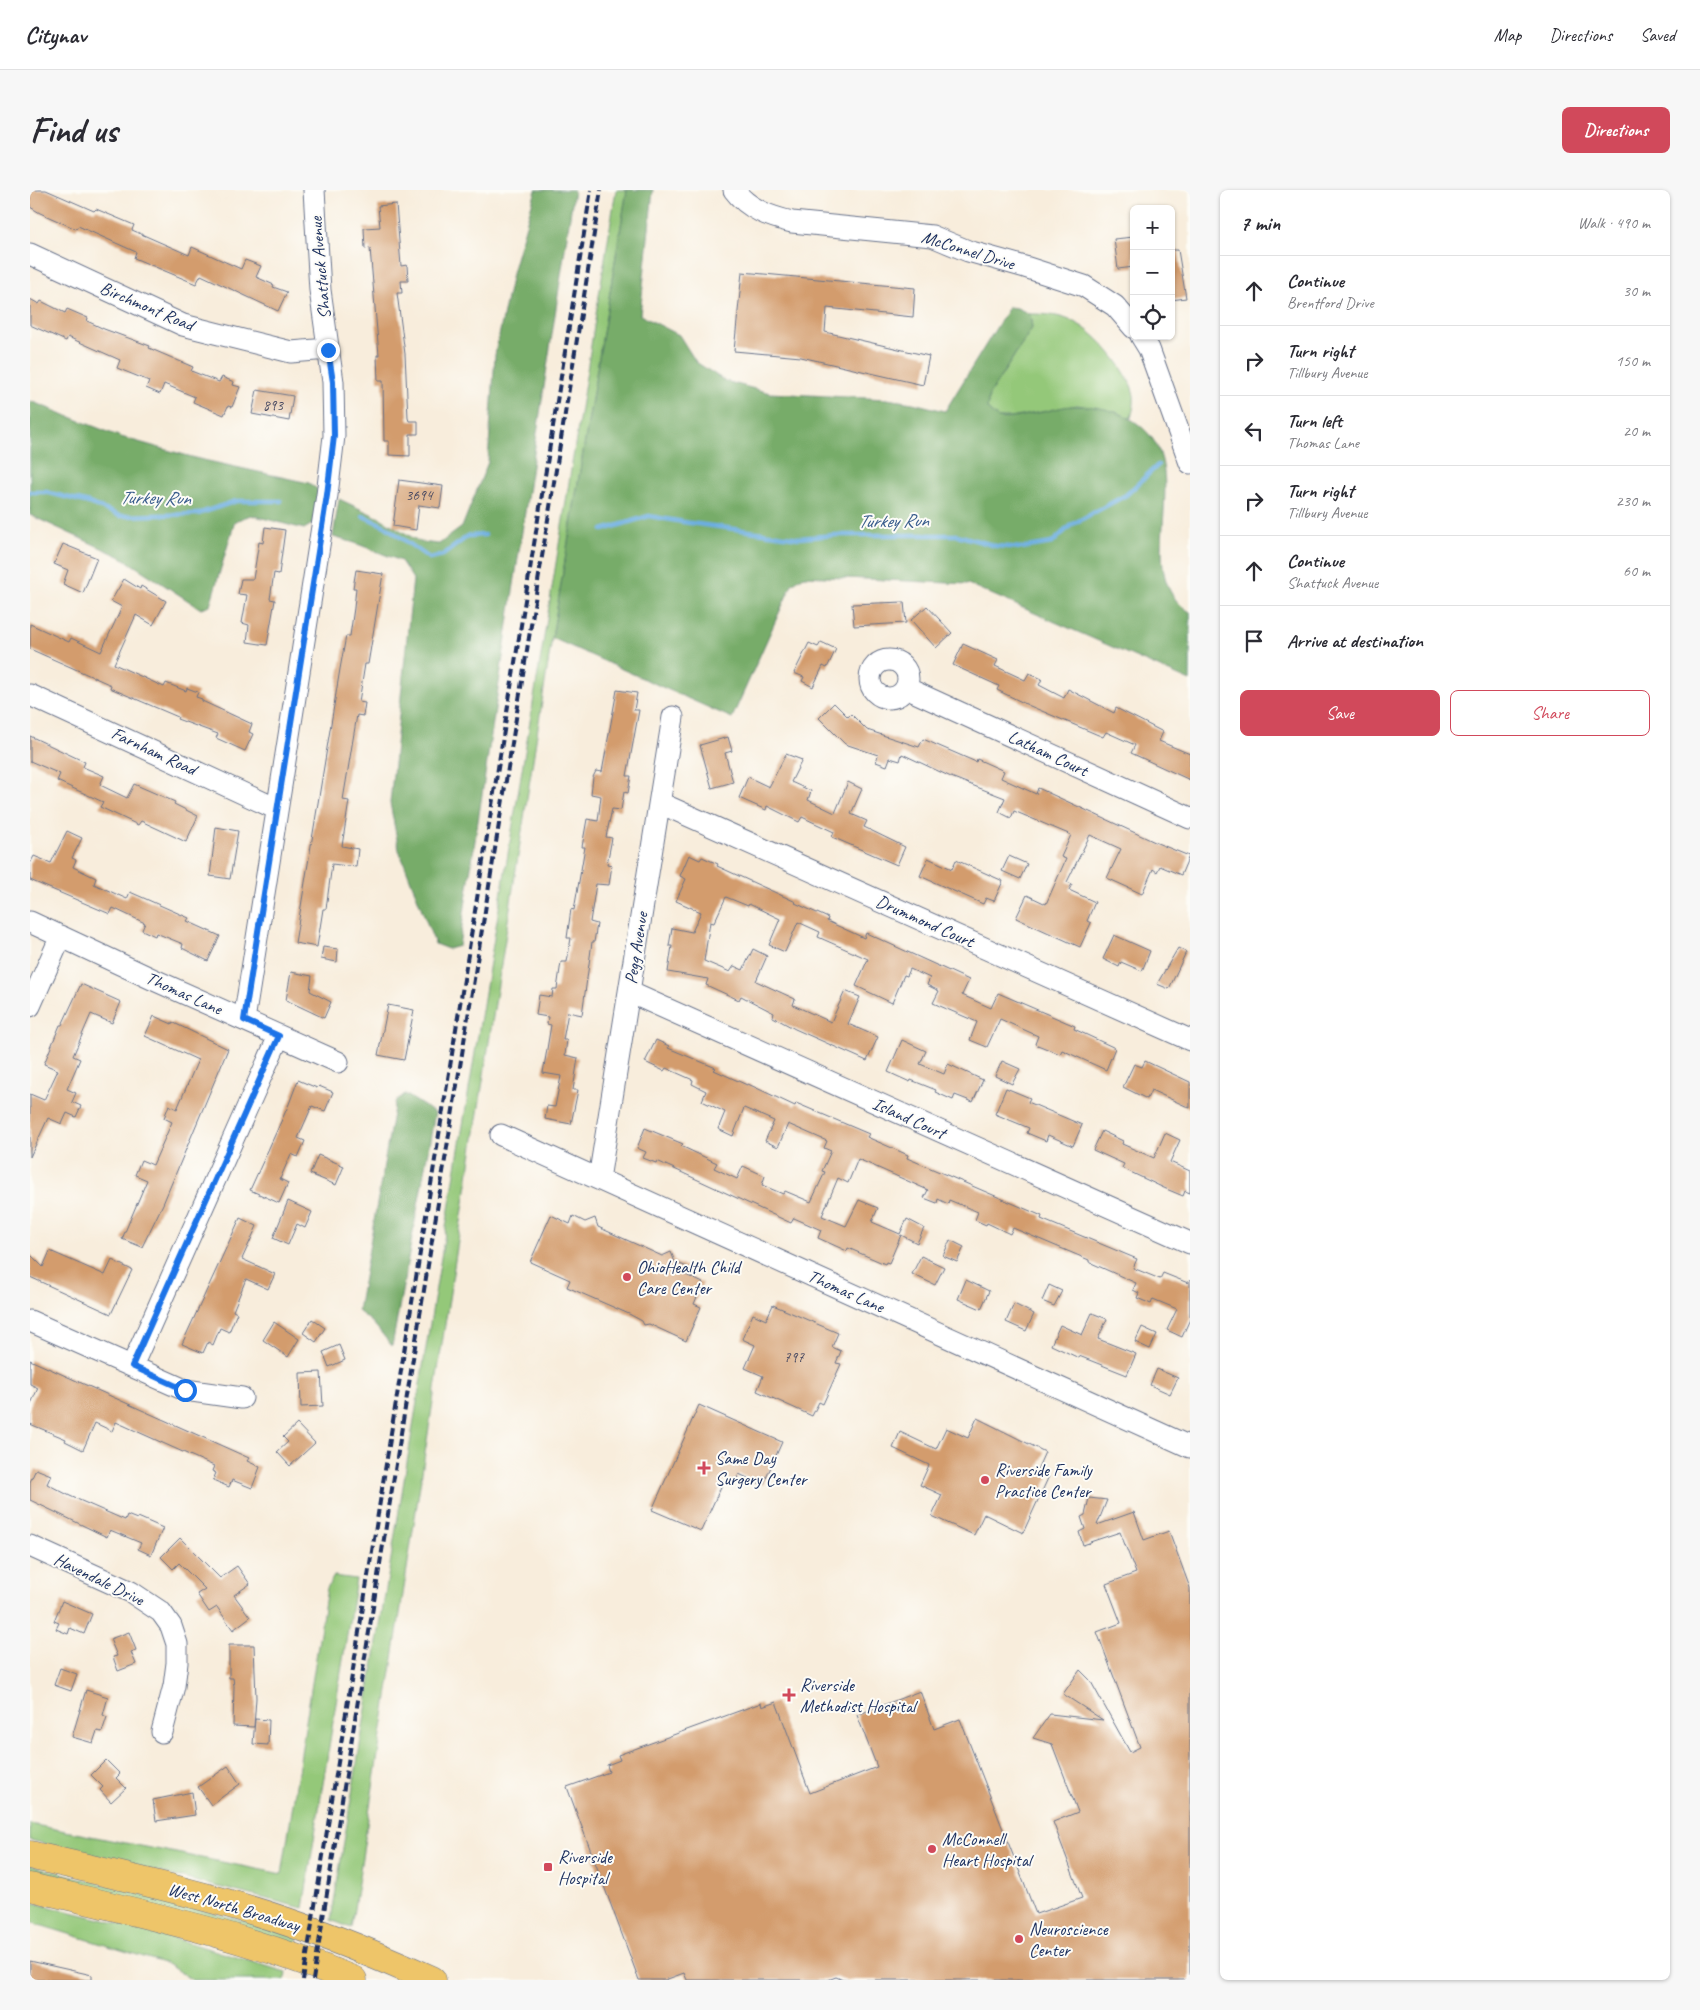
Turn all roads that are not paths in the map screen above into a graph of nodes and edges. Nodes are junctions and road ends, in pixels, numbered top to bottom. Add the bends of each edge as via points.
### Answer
1 (314, 190) edge
2 (734, 190) edge
3 (30, 254) edge
4 (1130, 323) edge
5 (1144, 340) edge
6 (328, 350) junction
7 (1190, 463) edge
8 (906, 688) dead end
9 (30, 694) edge
10 (673, 717) dead end
11 (660, 803) junction
12 (277, 809) junction
13 (1190, 818) edge
14 (30, 922) edge
15 (61, 936) junction
16 (629, 992) junction
17 (30, 1006) edge
18 (244, 1020) junction
19 (279, 1036) junction
20 (1190, 1040) edge
21 (338, 1062) dead end
22 (501, 1135) dead end
23 (598, 1179) junction
24 (1190, 1243) edge
25 (30, 1321) edge
26 (132, 1366) junction
27 (242, 1398) dead end
28 (1190, 1447) edge
29 (30, 1546) edge
30 (162, 1732) dead end
31 (30, 1856) edge
32 (30, 1887) edge
33 (353, 1980) edge
34 (432, 1980) edge

1 - 6 street, Shattuck Avenue via 320,290
2 - 4 street, McConnel Drive via 771,217 792,222 922,234 1064,279 1084,286 1115,306
3 - 6 street, Birchmont Road via 183,325 291,352
5 - 7 street
6 - 12 street, Shattuck Avenue via 333,382 334,436
8 - 13 street, Latham Court
9 - 12 street, Farnham Road
10 - 11 street, Pegg Avenue
11 - 16 street, Pegg Avenue
11 - 20 street, Drummond Court
12 - 18 street, Shattuck Avenue
14 - 15 street, Thomas Lane
15 - 17 street
15 - 18 street, Thomas Lane
16 - 23 street, Pegg Avenue
16 - 24 street, Island Court
18 - 19 street, Thomas Lane
19 - 21 street, Thomas Lane
19 - 26 street
22 - 23 street, Thomas Lane
23 - 28 street, Thomas Lane
25 - 26 street
26 - 27 street via 185,1390
29 - 30 street, Havendale Drive via 147,1600 171,1626 177,1644 177,1662
31 - 34 main road, West North Broadway via 237,1906 327,1936
32 - 33 main road, West North Broadway via 228,1936

